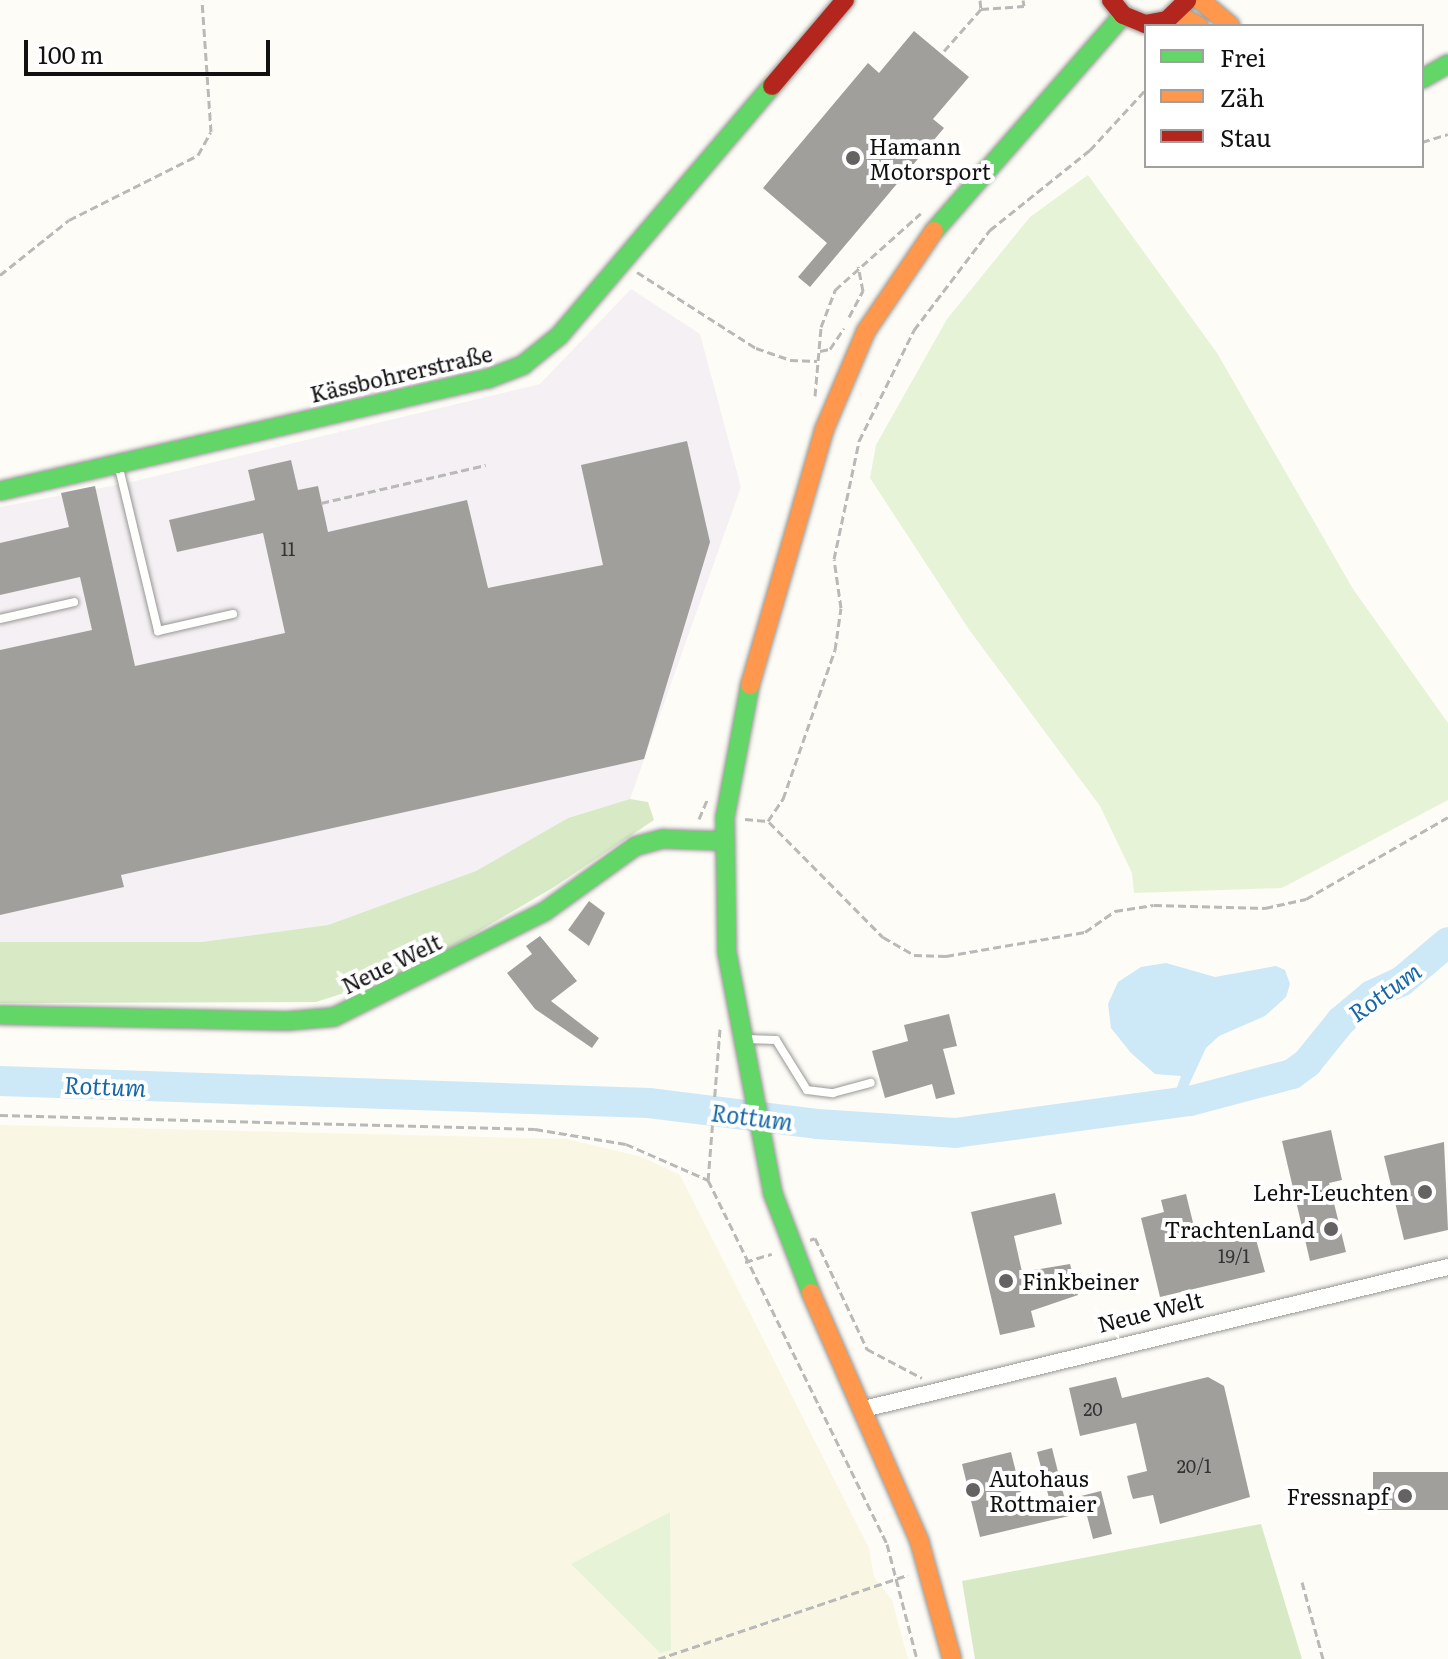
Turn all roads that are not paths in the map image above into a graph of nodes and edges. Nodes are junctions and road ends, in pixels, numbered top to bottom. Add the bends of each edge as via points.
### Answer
1 (845, 0) edge
2 (1111, 0) edge
3 (1200, 0) edge
4 (1182, 7) edge
5 (1123, 15) junction
6 (1197, 24) edge
7 (1229, 24) edge
8 (1448, 64) edge
9 (1424, 78) edge
10 (118, 464) junction
11 (0, 491) edge
12 (74, 602) dead end
13 (233, 614) dead end
14 (0, 619) edge
15 (723, 841) junction
16 (0, 1015) edge
17 (741, 1040) junction
18 (871, 1083) dead end
19 (1448, 1267) edge
20 (864, 1409) junction
21 (952, 1659) edge

1 - 10 main road, Kässbohrerstraße via 554,340 504,374
2 - 5 main road
3 - 7 main road
4 - 5 main road via 1145,24
4 - 6 main road
5 - 15 main road via 950,207 866,331 824,430 752,676
8 - 9 main road
10 - 11 main road, Kässbohrerstraße
10 - 13 lane via 158,631
12 - 14 lane
15 - 16 main road, Neue Welt via 663,839 636,846 544,912 334,1017 287,1021
15 - 17 main road via 727,953
17 - 18 lane via 776,1040 807,1090 833,1093
17 - 20 main road via 761,1146 791,1247
19 - 20 street, Neue Welt
20 - 21 main road via 919,1540

